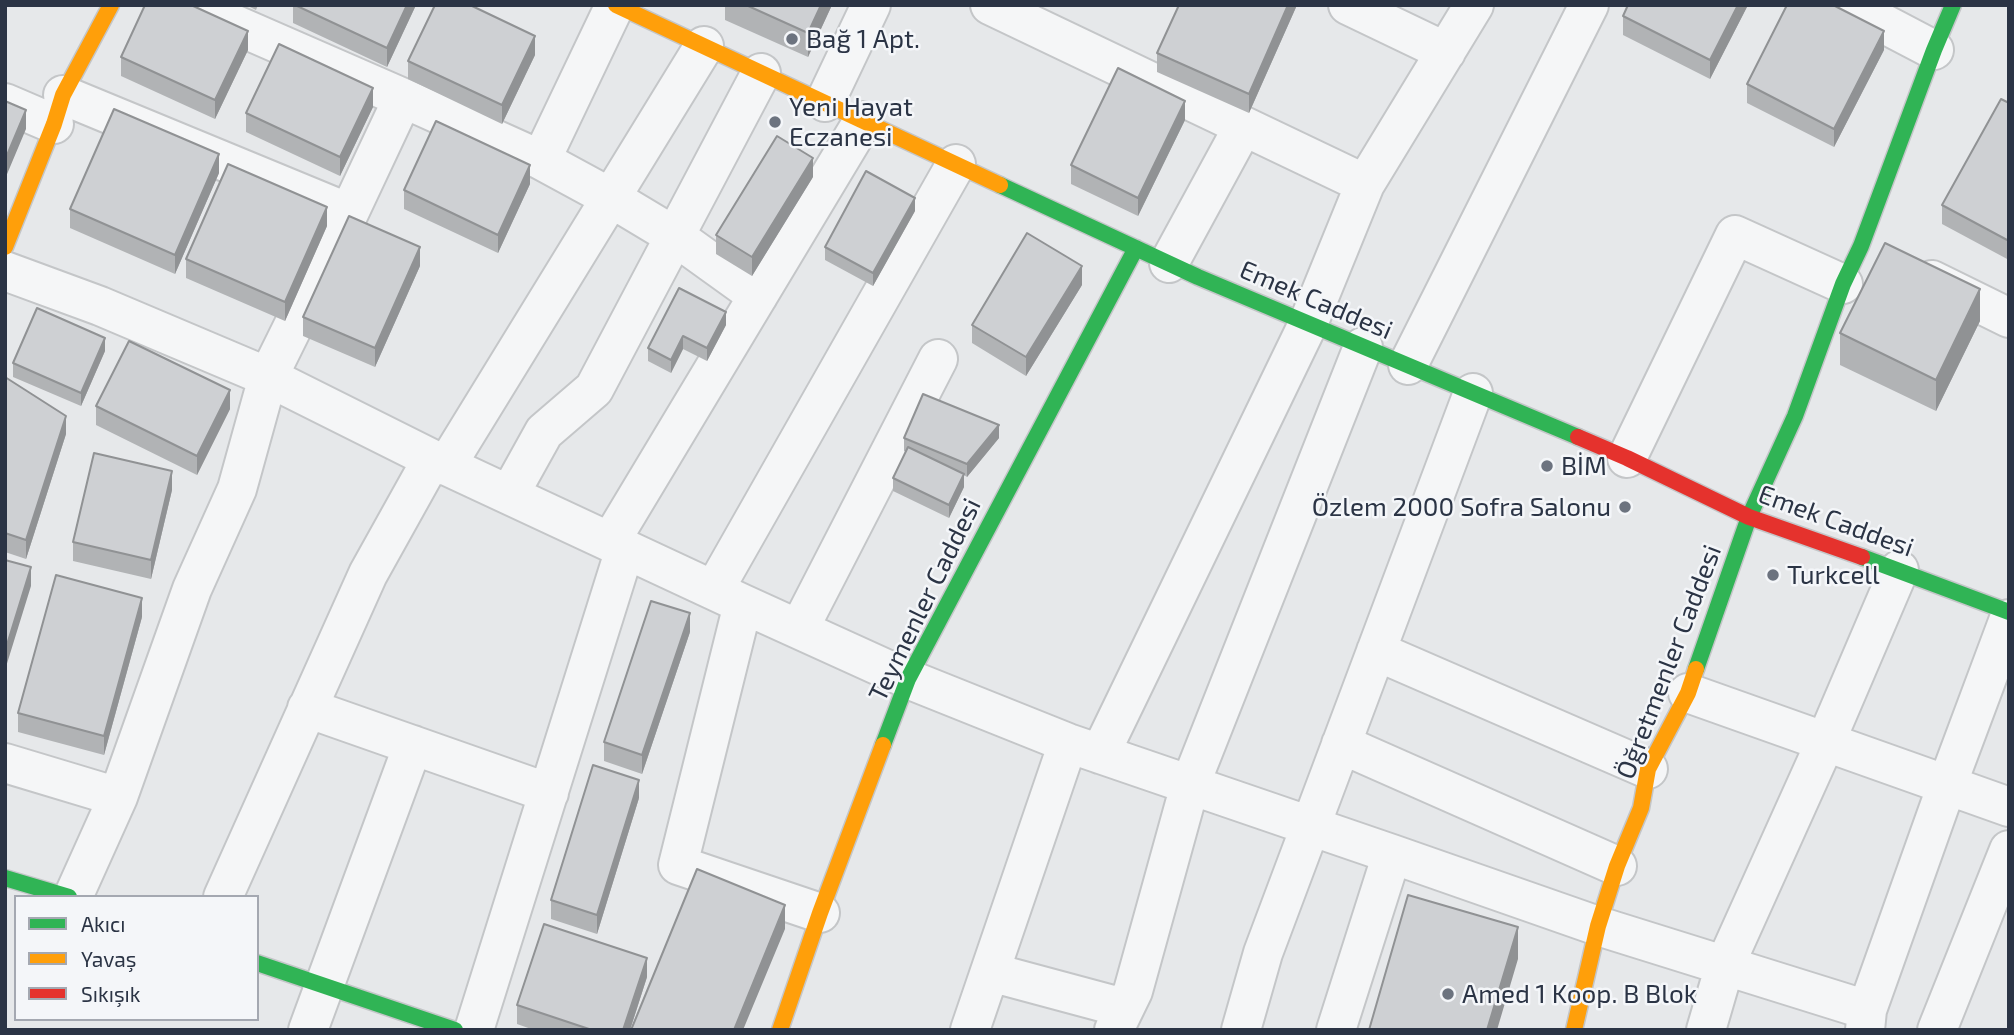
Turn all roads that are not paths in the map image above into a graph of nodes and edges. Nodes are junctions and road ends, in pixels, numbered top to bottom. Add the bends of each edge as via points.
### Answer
1 (111, 5) edge
2 (190, 5) edge
3 (615, 5) edge
4 (871, 5) edge
5 (990, 5) edge
6 (1348, 5) edge
7 (1474, 5) edge
8 (1589, 5) edge
9 (1848, 5) edge
10 (1953, 5) edge
11 (704, 46) junction
12 (1934, 50) junction
13 (1446, 52) junction
14 (761, 73) junction
15 (403, 98) junction
16 (825, 102) junction
17 (5, 103) edge
18 (59, 110) junction
19 (863, 121) junction
20 (1242, 127) junction
21 (541, 160) junction
22 (956, 164) junction
23 (1366, 184) junction
24 (611, 198) junction
25 (349, 212) junction
26 (676, 237) junction
27 (5, 247) edge
28 (1152, 256) junction
29 (1882, 256) junction
30 (5, 271) edge
31 (1843, 284) junction
32 (758, 296) junction
33 (2009, 317) edge
34 (1308, 324) junction
35 (1363, 347) junction
36 (938, 359) dead end
37 (1408, 365) junction
38 (268, 377) junction
39 (1473, 393) junction
40 (1627, 458) junction
41 (439, 463) junction
42 (509, 495) junction
43 (1749, 517) junction
44 (618, 546) junction
45 (1899, 570) junction
46 (729, 597) junction
47 (2009, 612) edge
48 (2009, 619) edge
49 (799, 629) junction
50 (1376, 651) junction
51 (908, 679) junction
52 (1688, 693) junction
53 (307, 708) junction
54 (1825, 743) junction
55 (1340, 744) junction
56 (413, 745) junction
57 (1084, 749) junction
58 (5, 763) edge
59 (1648, 769) junction
60 (1190, 785) junction
61 (1947, 785) junction
62 (549, 793) junction
63 (118, 797) junction
64 (2009, 807) edge
65 (1310, 825) junction
66 (2009, 850) edge
67 (1392, 854) junction
68 (1617, 866) junction
69 (5, 878) edge
70 (64, 895) edge
71 (72, 895) edge
72 (224, 895) edge
73 (820, 913) junction
74 (1598, 926) junction
75 (259, 964) edge
76 (1725, 965) junction
77 (990, 972) junction
78 (326, 986) junction
79 (1119, 1019) edge
80 (1866, 1020) edge
81 (309, 1030) edge
82 (455, 1030) edge
83 (474, 1030) edge
84 (780, 1030) edge
85 (970, 1030) edge
86 (1241, 1030) edge
87 (1336, 1030) edge
88 (1574, 1030) edge
89 (1706, 1030) edge
90 (1937, 1030) edge

1 - 18 street
2 - 15 street
3 - 11 street, Emek Caddesi
3 - 21 street
4 - 16 street
5 - 20 street
6 - 13 street
7 - 13 street
8 - 37 street
9 - 12 street
10 - 12 street, Öğretmenler Caddesi
11 - 14 street, Emek Caddesi
11 - 24 street
12 - 29 street, Öğretmenler Caddesi
13 - 23 street
14 - 16 street, Emek Caddesi
14 - 26 street
15 - 21 street
15 - 25 street
16 - 19 street, Emek Caddesi
17 - 18 street
18 - 25 street
18 - 27 street
19 - 22 street, Emek Caddesi
19 - 32 street
20 - 23 street
20 - 28 street
21 - 24 street
22 - 28 street, Emek Caddesi
22 - 46 street
23 - 34 street
24 - 26 street
24 - 41 street
25 - 38 street
26 - 32 street
26 - 42 street via 594,389 544,432
28 - 34 street, Emek Caddesi
28 - 51 street, Teymenler Caddesi
29 - 31 street, Öğretmenler Caddesi
29 - 33 street
30 - 38 street
31 - 40 street via 1735,235
31 - 43 street, Öğretmenler Caddesi via 1795,416
32 - 44 street
34 - 35 street, Emek Caddesi
34 - 57 street
35 - 37 street, Emek Caddesi
35 - 60 street
36 - 49 street
37 - 39 street, Emek Caddesi
38 - 41 street
38 - 63 street via 237,489 192,589
39 - 40 street, Emek Caddesi
39 - 50 street
40 - 43 street, Emek Caddesi
41 - 42 street
41 - 53 street via 368,574
42 - 44 street
43 - 45 street, Emek Caddesi
43 - 52 street, Öğretmenler Caddesi
44 - 46 street
44 - 62 street
45 - 47 street, Emek Caddesi
45 - 54 street
46 - 49 street
46 - 73 street via 678,865
48 - 61 street
49 - 51 street
50 - 55 street
50 - 59 street
51 - 57 street
51 - 73 street, Teymenler Caddesi
52 - 54 street
52 - 59 street, Öğretmenler Caddesi
53 - 56 street
53 - 72 street
54 - 61 street
54 - 76 street
55 - 65 street
55 - 68 street
56 - 62 street
56 - 78 street
57 - 60 street
57 - 77 street
58 - 63 street
59 - 68 street, Öğretmenler Caddesi via 1641,808
60 - 65 street
60 - 79 street via 1133,991
61 - 64 street
61 - 80 street
62 - 83 street
63 - 71 street
65 - 67 street
65 - 86 street via 1263,953
66 - 90 street
67 - 74 street
67 - 87 street
68 - 74 street, Öğretmenler Caddesi
69 - 70 street
73 - 84 street, Teymenler Caddesi
74 - 76 street
74 - 88 street, Öğretmenler Caddesi
75 - 78 street
76 - 80 street
76 - 89 street
77 - 79 street
77 - 85 street
78 - 81 street
78 - 82 street

